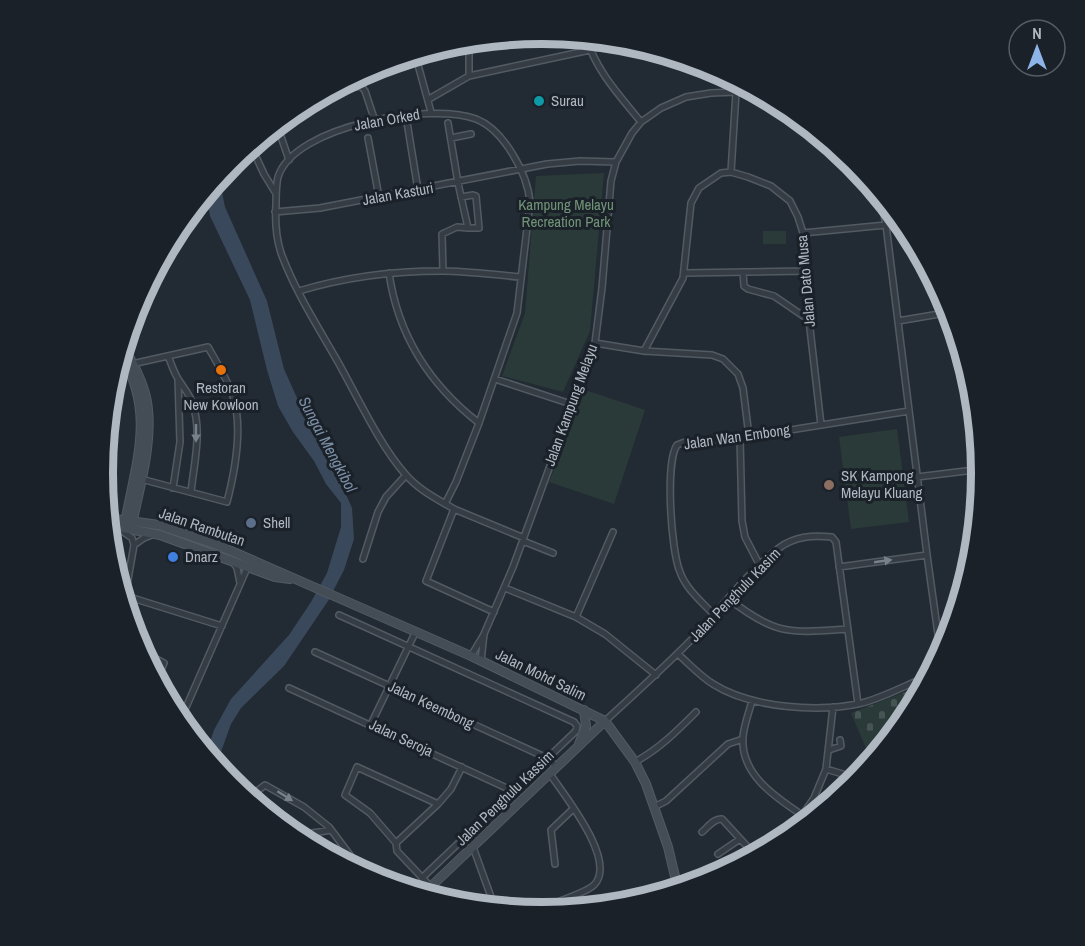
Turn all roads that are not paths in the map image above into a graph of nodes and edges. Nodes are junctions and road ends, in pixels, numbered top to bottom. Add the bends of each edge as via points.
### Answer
1 (589, 46) edge
2 (600, 47) edge
3 (468, 50) edge
4 (590, 50) junction
5 (417, 62) edge
6 (469, 76) junction
7 (355, 87) edge
8 (736, 92) junction
9 (741, 92) edge
10 (429, 99) junction
11 (431, 112) junction
12 (406, 116) junction
13 (375, 121) junction
14 (641, 122) junction
15 (448, 123) dead end
16 (280, 133) edge
17 (471, 134) dead end
18 (368, 138) dead end
19 (451, 138) junction
20 (255, 154) edge
21 (289, 160) junction
22 (616, 162) junction
23 (520, 169) junction
24 (731, 172) junction
25 (458, 183) junction
26 (418, 190) junction
27 (276, 193) junction
28 (379, 197) junction
29 (461, 197) junction
30 (275, 212) junction
31 (883, 212) edge
32 (886, 225) junction
33 (468, 228) junction
34 (803, 233) junction
35 (443, 271) junction
36 (806, 271) junction
37 (743, 272) junction
38 (390, 273) junction
39 (684, 273) junction
40 (521, 278) junction
41 (299, 291) junction
42 (941, 314) edge
43 (809, 320) junction
44 (898, 321) junction
45 (595, 343) junction
46 (644, 351) junction
47 (168, 356) junction
48 (129, 360) edge
49 (130, 364) junction
50 (178, 379) junction
51 (495, 379) junction
52 (571, 404) junction
53 (909, 411) junction
54 (479, 423) junction
55 (821, 425) junction
56 (749, 436) junction
57 (740, 438) junction
58 (972, 471) edge
59 (406, 475) junction
60 (917, 477) junction
61 (141, 479) junction
62 (173, 488) junction
63 (191, 492) junction
64 (445, 504) junction
65 (454, 508) junction
66 (116, 520) edge
67 (129, 524) junction
68 (117, 525) edge
69 (117, 529) edge
70 (613, 532) dead end
71 (156, 534) junction
72 (523, 539) junction
73 (134, 545) junction
74 (553, 552) dead end
75 (927, 555) junction
76 (363, 559) dead end
77 (232, 561) junction
78 (250, 563) junction
79 (760, 566) junction
80 (839, 567) junction
81 (128, 584) edge
82 (240, 585) junction
83 (505, 588) junction
84 (132, 598) edge
85 (729, 599) junction
86 (494, 612) junction
87 (339, 615) dead end
88 (714, 615) junction
89 (576, 617) junction
90 (222, 626) junction
91 (848, 629) junction
92 (416, 631) junction
93 (484, 634) junction
94 (939, 638) edge
95 (408, 647) junction
96 (315, 652) dead end
97 (678, 654) junction
98 (471, 656) junction
99 (155, 658) edge
100 (481, 661) junction
101 (161, 670) edge
102 (656, 675) junction
103 (918, 680) edge
104 (390, 686) junction
105 (289, 688) dead end
106 (752, 700) junction
107 (858, 704) junction
108 (833, 707) junction
109 (584, 710) junction
110 (184, 711) edge
111 (696, 712) dead end
112 (605, 721) junction
113 (372, 724) junction
114 (577, 726) joint
115 (743, 739) junction
116 (840, 740) dead end
117 (577, 748) junction
118 (829, 750) junction
119 (547, 758) junction
120 (635, 762) junction
121 (462, 767) junction
122 (557, 767) junction
123 (826, 769) junction
124 (550, 774) junction
125 (847, 776) edge
126 (513, 790) junction
127 (255, 792) edge
128 (438, 804) junction
129 (656, 806) junction
130 (573, 809) junction
131 (803, 813) junction
132 (801, 816) edge
133 (331, 830) junction
134 (702, 832) dead end
135 (313, 833) joint
136 (318, 838) edge
137 (740, 839) junction
138 (396, 843) junction
139 (473, 847) junction
140 (749, 849) edge
141 (718, 854) dead end
142 (352, 857) edge
143 (555, 864) dead end
144 (422, 878) junction
145 (676, 881) edge
146 (431, 887) joint
147 (492, 900) edge
148 (556, 902) edge

1 - 4 street
2 - 4 street
3 - 6 street
4 - 6 street
4 - 14 street via 604,76
5 - 10 street
6 - 10 street
7 - 13 street via 361,86 365,91
8 - 9 street, Jalan Kampung Melayu
8 - 14 street, Jalan Kampung Melayu via 686,97
8 - 24 street
10 - 11 street
11 - 12 street, Jalan Orked
11 - 23 street, Jalan Orked via 478,120 502,139
12 - 13 street, Jalan Orked
12 - 26 street
13 - 21 street, Jalan Orked via 321,136
14 - 22 street, Jalan Kampung Melayu
15 - 19 street
16 - 21 street
17 - 19 street
18 - 28 street
19 - 25 street
20 - 27 street
21 - 27 street, Jalan Orked via 279,175
22 - 23 street, Jalan Kasturi via 580,161
22 - 45 street, Jalan Kampung Melayu
23 - 25 street, Jalan Kasturi
23 - 40 street, Jalan Orked via 530,203
24 - 34 street, Jalan Dato Musa via 771,186 790,201
24 - 39 street via 712,178 694,195
25 - 26 street, Jalan Kasturi
25 - 29 street
26 - 28 street, Jalan Kasturi
27 - 30 street, Jalan Orked
28 - 30 street, Jalan Kasturi
29 - 33 street
29 - 33 street via 476,196 479,227
30 - 41 street, Jalan Orked via 281,252
31 - 32 street
32 - 34 street
32 - 44 street
33 - 35 street via 457,227 442,234
34 - 36 street, Jalan Dato Musa
35 - 38 street
35 - 40 street
36 - 37 street
36 - 43 street, Jalan Dato Musa
37 - 39 street
37 - 43 street via 748,289 774,296
38 - 41 street
38 - 54 street via 400,319 435,383
39 - 46 street
40 - 51 street, Jalan Orked via 517,313
41 - 59 street, Jalan Orked via 380,437
42 - 44 street
43 - 55 street, Jalan Dato Musa
44 - 53 street
45 - 46 street
45 - 52 street, Jalan Kampung Melayu
46 - 56 street via 723,359 738,374 743,388
47 - 49 street
47 - 50 street
47 - 63 street via 208,347 228,383 236,410 234,475 226,502
48 - 49 street
49 - 61 street via 146,396 147,444
49 - 67 street via 142,420
50 - 62 street via 180,441
50 -> 63 street via 196,416
51 - 52 street
51 - 54 street, Jalan Orked
52 - 72 street, Jalan Kampung Melayu
53 - 55 street, Jalan Wan Embong
53 - 60 street
54 - 64 street, Jalan Orked
55 - 56 street, Jalan Wan Embong
56 - 57 street, Jalan Wan Embong
57 - 79 street via 742,521
57 - 88 street, Jalan Wan Embong via 685,442 677,445 671,459 676,560 688,587
58 - 60 street
59 - 64 street, Jalan Orked
59 - 76 street via 378,512
60 - 75 street
61 - 62 street
61 - 67 street
62 - 63 street
64 - 65 street, Jalan Orked
65 - 72 street, Jalan Orked
65 - 86 street via 426,581
66 - 67 street, Jalan Rambutan
67 - 68 street, Jalan Rambutan
67 - 71 street, Jalan Rambutan
67 - 78 street, Jalan Rambutan via 159,525
69 - 73 street via 129,535
70 - 89 street
71 - 73 street
71 - 77 street, Jalan Rambutan
72 - 74 street, Jalan Orked
72 - 83 street, Jalan Kampung Melayu
73 - 81 street
80 -> 75 street
75 - 94 street
77 - 78 street, Jalan Rambutan
77 - 82 street
78 - 82 street
78 - 92 street, Jalan Mohd Salim via 275,577 295,580
79 - 80 street, Jalan Penghulu Kasim via 789,542 822,536 832,537 836,542
79 - 85 street, Jalan Penghulu Kasim
80 - 91 street, Jalan Penghulu Kasim
82 - 90 street
83 - 86 street, Jalan Kampung Melayu
83 - 89 street
84 - 90 street
85 - 88 street, Jalan Penghulu Kasim
85 - 91 street via 777,629
86 - 93 street, Jalan Kampung Melayu
87 - 95 street, Jalan Mohd Salim
88 - 97 street, Jalan Penghulu Kasim
89 - 102 street
90 - 110 street
91 - 107 street, Jalan Penghulu Kasim
92 - 95 street
92 - 98 street, Jalan Mohd Salim
93 - 98 street, Jalan Kampung Melayu
93 - 100 street, Jalan Kampung Melayu
95 - 104 street
95 - 114 street, Jalan Mohd Salim
96 - 104 street, Jalan Keembong
97 - 102 street, Jalan Penghulu Kasim
97 - 106 street via 714,685
98 - 100 street, Jalan Mohd Salim
99 - 101 street via 164,663
100 - 109 street, Jalan Mohd Salim
102 - 112 street, Jalan Penghulu Kasim
103 - 107 street
104 - 113 street
104 - 119 street, Jalan Keembong
105 - 113 street, Jalan Seroja
106 - 108 street via 783,707
106 - 115 street
107 - 108 street
108 - 118 street
109 - 112 street, Jalan Mohd Salim
109 - 117 street via 586,726
111 - 120 street via 663,744
112 - 117 street, Jalan Penghulu Kassim
112 - 120 street, Jalan Mohd Salim
113 - 121 street, Jalan Seroja
114 - 119 street, Jalan Penghulu Kassim
115 - 129 street via 728,744
115 - 131 street via 757,779 769,792
116 - 118 street via 841,746
117 - 122 street, Jalan Penghulu Kassim
118 - 123 street
119 - 122 street, Jalan Keembong
119 - 126 street, Jalan Penghulu Kassim
120 - 129 street, Jalan Mohd Salim
121 - 126 street, Jalan Seroja
121 - 128 street
122 - 124 street, Jalan Penghulu Kassim
123 - 125 street
123 - 131 street
124 - 130 street
124 - 139 street, Jalan Penghulu Kassim
126 - 144 street, Jalan Penghulu Kassim
127 -> 133 street via 265,785 304,807
128 - 138 street
128 - 138 street via 357,767 345,795 369,813
129 - 145 street, Jalan Mohd Salim
130 - 143 street via 551,830
130 - 148 street via 597,850 599,879 590,889
131 - 132 street
133 - 135 street
133 - 142 street
134 - 137 street via 718,818
135 - 136 street
137 - 140 street
137 - 141 street
138 - 144 street via 397,851
139 - 146 street, Jalan Penghulu Kassim
139 - 147 street
144 - 146 street

